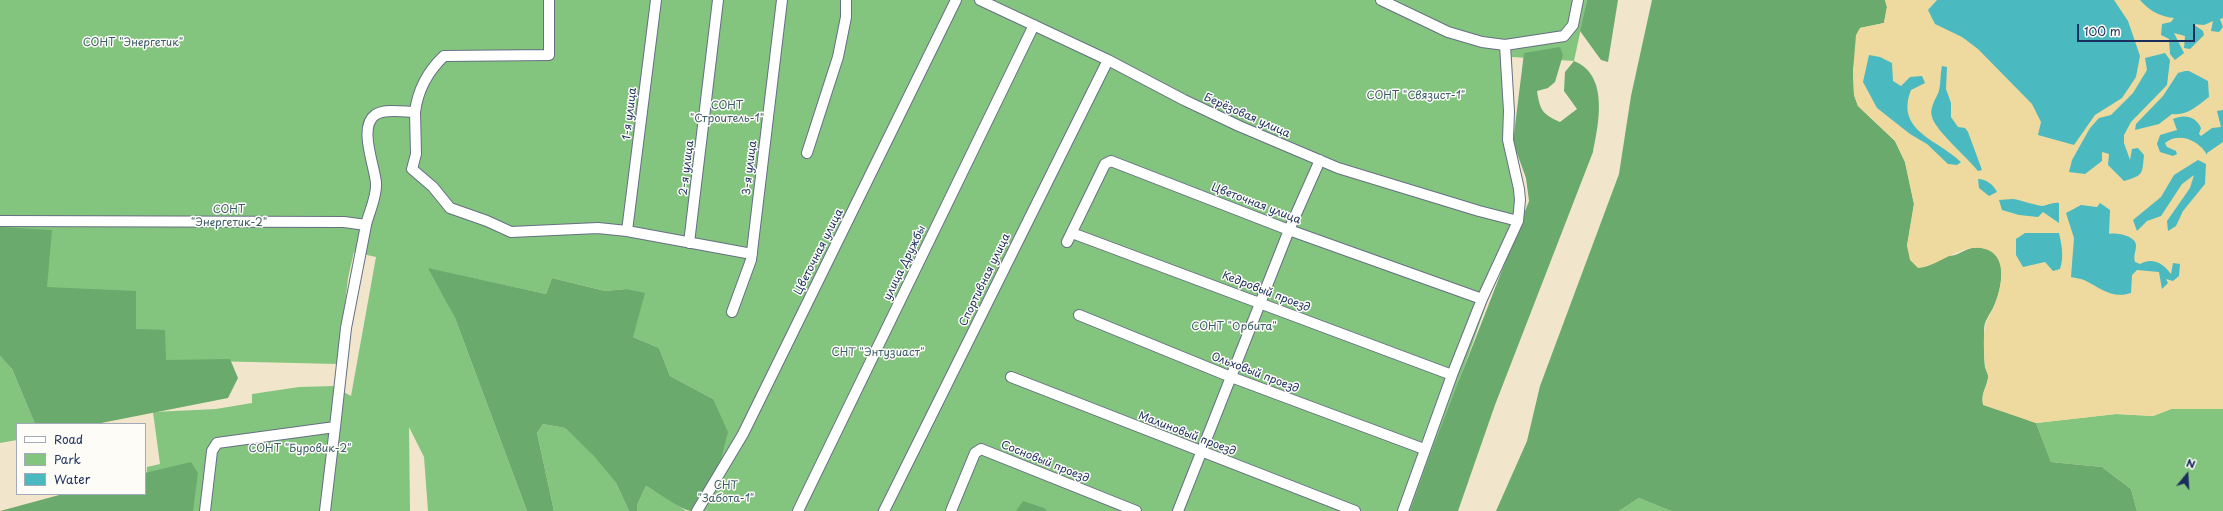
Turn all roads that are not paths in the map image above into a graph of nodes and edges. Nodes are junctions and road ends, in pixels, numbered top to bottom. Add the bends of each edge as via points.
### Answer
1 (549, 0) edge
2 (656, 0) edge
3 (718, 0) edge
4 (782, 0) edge
5 (846, 0) edge
6 (956, 0) edge
7 (980, 0) edge
8 (1381, 0) edge
9 (1578, 0) edge
10 (1034, 25) junction
11 (1505, 45) junction
12 (1108, 60) junction
13 (415, 112) junction
14 (807, 153) dead end
15 (1320, 160) junction
16 (1518, 220) junction
17 (0, 221) edge
18 (366, 226) junction
19 (1289, 230) junction
20 (627, 231) junction
21 (1070, 237) joint
22 (689, 243) junction
23 (752, 254) junction
24 (1482, 299) junction
25 (1261, 302) junction
26 (732, 312) dead end
27 (1079, 314) dead end
28 (1452, 375) junction
29 (1011, 377) dead end
30 (1231, 377) junction
31 (334, 428) junction
32 (1424, 449) junction
33 (1200, 452) junction
34 (205, 511) edge
35 (325, 511) edge
36 (697, 511) edge
37 (798, 511) edge
38 (884, 511) edge
39 (951, 511) edge
40 (1136, 511) edge
41 (1178, 511) edge
42 (1355, 511) edge
43 (1403, 511) edge

1 - 13 street via 549,54 444,56 428,75
2 - 20 street, 1-я улица
3 - 22 street, 2-я улица
4 - 23 street, 3-я улица
5 - 14 street via 846,17 838,57
6 - 36 street, Цветочная улица via 743,434
7 - 10 street, Берёзовая улица
8 - 11 street via 1448,32 1482,42
9 - 11 street via 1573,25 1564,36
10 - 12 street, Берёзовая улица
10 - 37 street, улица Дружбы
11 - 16 street via 1508,144 1519,189
12 - 15 street, Берёзовая улица via 1212,113
12 - 38 street, Спортивная улица
13 - 18 street via 382,112 375,115 371,121 368,149 376,191
13 - 20 street via 416,154 412,169 450,208 511,232 585,228
15 - 16 street, Берёзовая улица via 1392,185
15 - 19 street
16 - 24 street
17 - 18 street via 344,222
18 - 31 street via 346,328
19 - 21 street, Цветочная улица via 1111,161 1105,164
19 - 24 street, Цветочная улица
19 - 25 street
20 - 22 street
21 - 25 street, Кедровый проезд
22 - 23 street
23 - 26 street, 3-я улица
24 - 28 street
25 - 28 street, Кедровый проезд
25 - 30 street
27 - 30 street, Ольховый проезд
28 - 32 street
29 - 33 street, Малиновый проезд
30 - 32 street, Ольховый проезд
30 - 33 street
31 - 34 street via 217,443 212,451
31 - 35 street
32 - 43 street
33 - 41 street
33 - 42 street, Малиновый проезд
39 - 40 street, Сосновый проезд via 975,453 981,449

